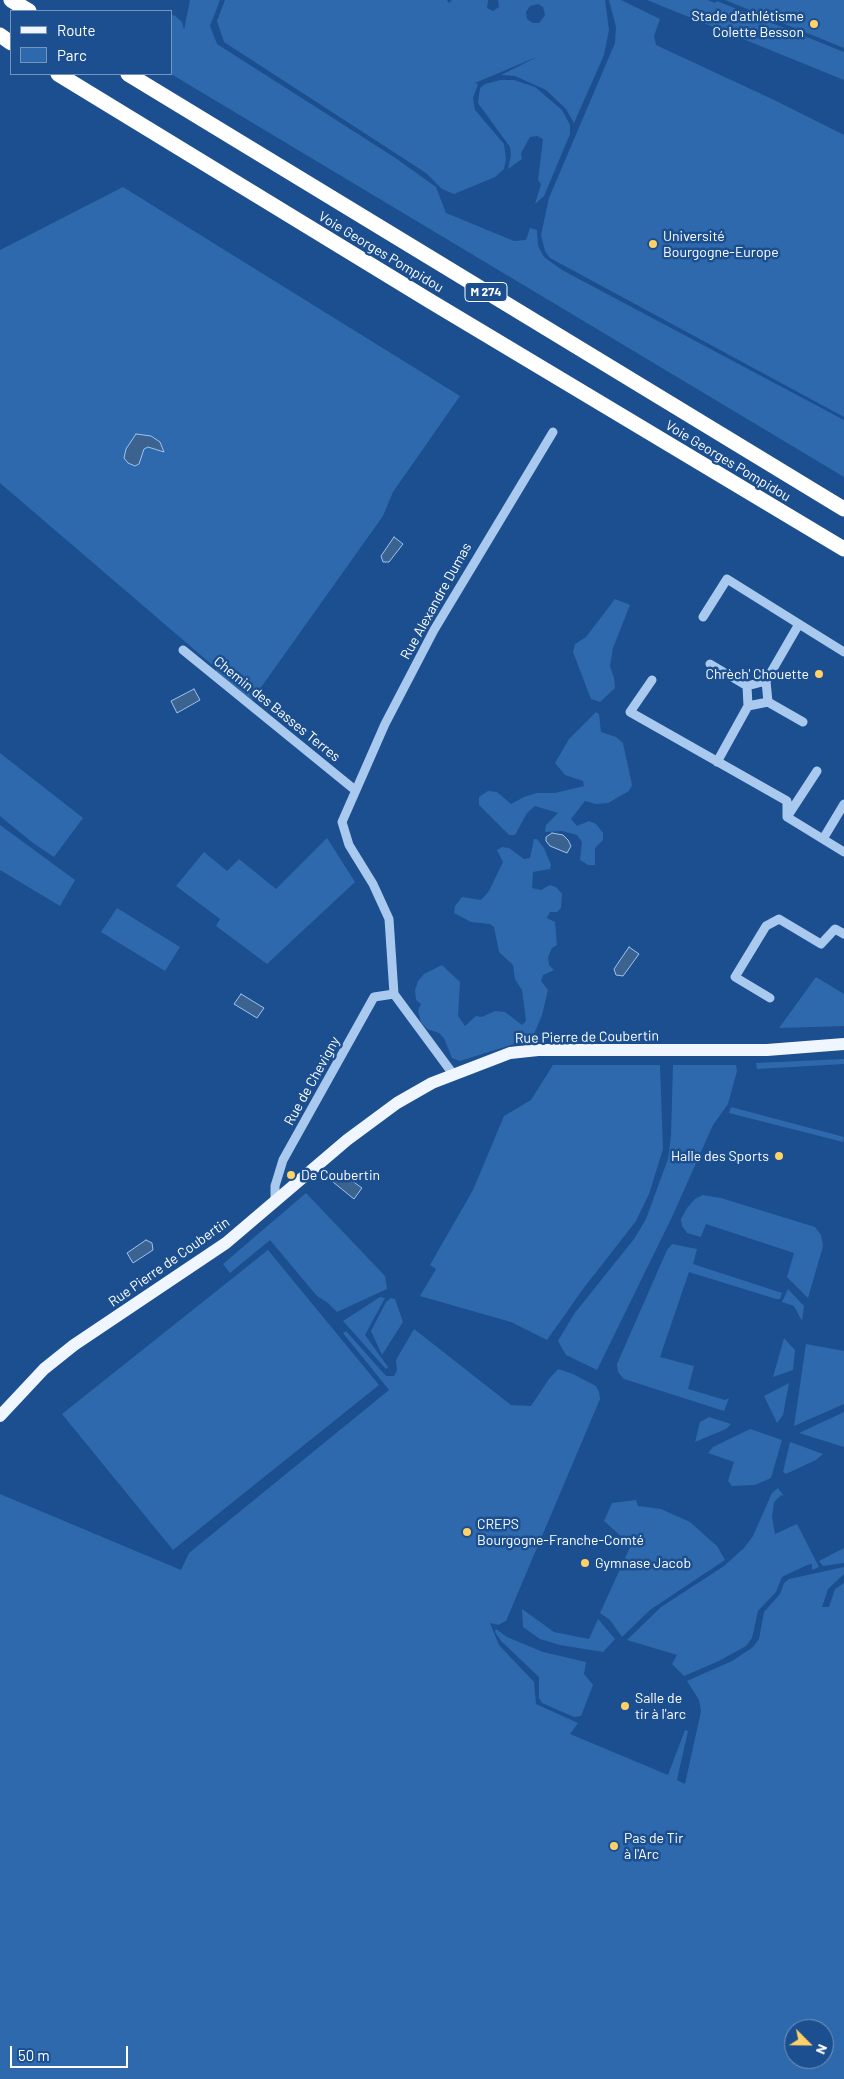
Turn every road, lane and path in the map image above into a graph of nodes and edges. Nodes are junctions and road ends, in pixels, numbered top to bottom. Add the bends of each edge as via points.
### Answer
1 (12, 0) edge
2 (16, 0) edge
3 (27, 10) edge
4 (28, 10) edge
5 (60, 75) edge
6 (130, 75) edge
7 (553, 432) dead end
8 (844, 509) edge
9 (844, 549) edge
10 (703, 617) dead end
11 (799, 624) junction
12 (183, 650) dead end
13 (844, 652) edge
14 (710, 664) dead end
15 (652, 680) dead end
16 (766, 681) junction
17 (747, 686) junction
18 (768, 702) junction
19 (748, 706) junction
20 (803, 722) dead end
21 (717, 762) junction
22 (817, 771) dead end
23 (355, 790) junction
24 (844, 804) edge
25 (787, 817) junction
26 (823, 840) junction
27 (844, 852) edge
28 (844, 934) edge
29 (394, 994) junction
30 (770, 998) dead end
31 (844, 1044) edge
32 (454, 1074) junction
33 (275, 1200) junction
34 (0, 1416) edge

1 - 3 highway
2 - 4 highway
5 - 9 highway, Voie Georges Pompidou / M 274
6 - 8 highway, Voie Georges Pompidou / M 274
7 - 23 street, Rue Alexandre Dumas via 434,630
10 - 11 street via 727,580
11 - 13 street
11 - 16 street
12 - 23 street, Chemin des Basses Terres
14 - 17 street
15 - 21 street via 630,712
16 - 17 street
16 - 18 street
17 - 19 street
18 - 19 street
18 - 20 street
19 - 21 street
21 - 25 street via 787,801
22 - 25 street
23 - 29 street, Rue Alexandre Dumas via 342,822 349,845 389,919
24 - 26 street
25 - 26 street
26 - 27 street
28 - 30 street via 835,929 821,944 779,919 766,926 735,977
29 - 32 street
29 - 33 street, Rue de Chevigny via 374,997 282,1160
31 - 32 main road, Rue Pierre de Coubertin via 725,1050 538,1050 510,1053
32 - 33 main road, Rue Pierre de Coubertin via 397,1103
33 - 34 main road, Rue Pierre de Coubertin via 226,1243 44,1369

